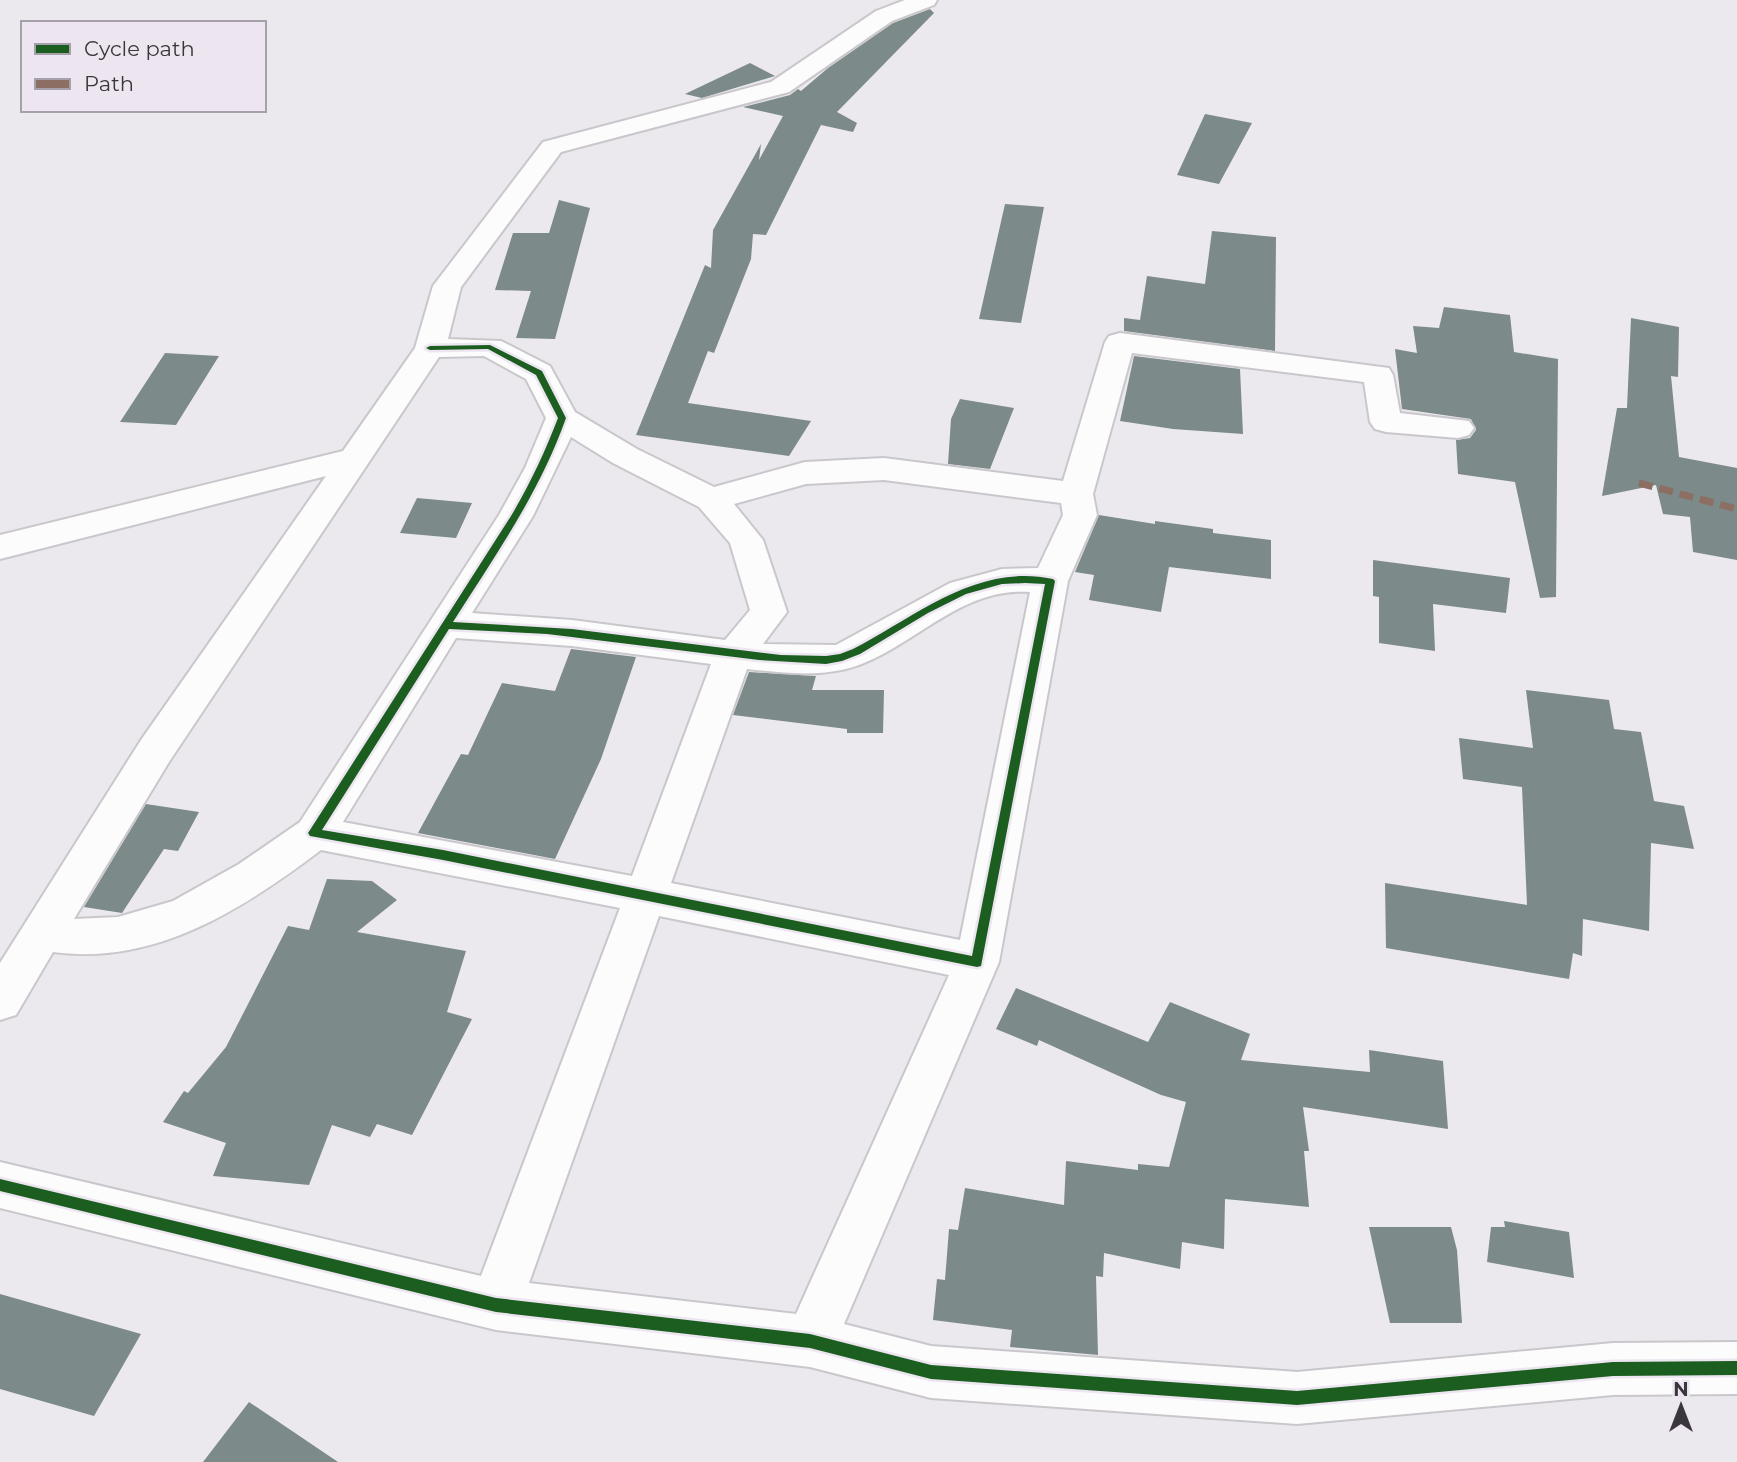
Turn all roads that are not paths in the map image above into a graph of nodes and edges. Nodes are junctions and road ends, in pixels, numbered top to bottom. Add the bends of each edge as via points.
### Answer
1 (926, 0) edge
2 (430, 348) junction
3 (562, 418) junction
4 (1458, 428) dead end
5 (356, 458) junction
6 (1076, 494) junction
7 (711, 499) junction
8 (0, 547) edge
9 (1050, 582) junction
10 (446, 625) junction
11 (734, 653) junction
12 (314, 833) junction
13 (643, 896) junction
14 (44, 933) junction
15 (977, 962) junction
16 (0, 1002) edge
17 (0, 1185) edge
18 (496, 1305) junction
19 (810, 1341) junction
20 (1737, 1368) edge

1 - 2 street via 884,16 779,88 552,147 447,286
2 - 3 street via 489,346 539,373
2 - 5 street
3 - 7 street
3 - 10 street via 550,458
4 - 6 street via 1387,422 1378,375 1120,342
5 - 8 street
5 - 14 street via 155,751
6 - 7 street via 884,469 805,473
6 - 9 street via 1080,515
7 - 11 street via 746,540 769,612
9 - 11 street via 990,580 943,600 858,652 829,660
9 - 15 street
10 - 11 street via 505,626
10 - 12 street
11 - 13 street
12 - 13 street
12 - 14 street via 257,876 199,910 141,930 71,939
13 - 15 street
13 - 18 street
14 - 16 street
15 - 19 street
17 - 18 street
18 - 19 street
19 - 20 street via 932,1372 1297,1398 1613,1369

